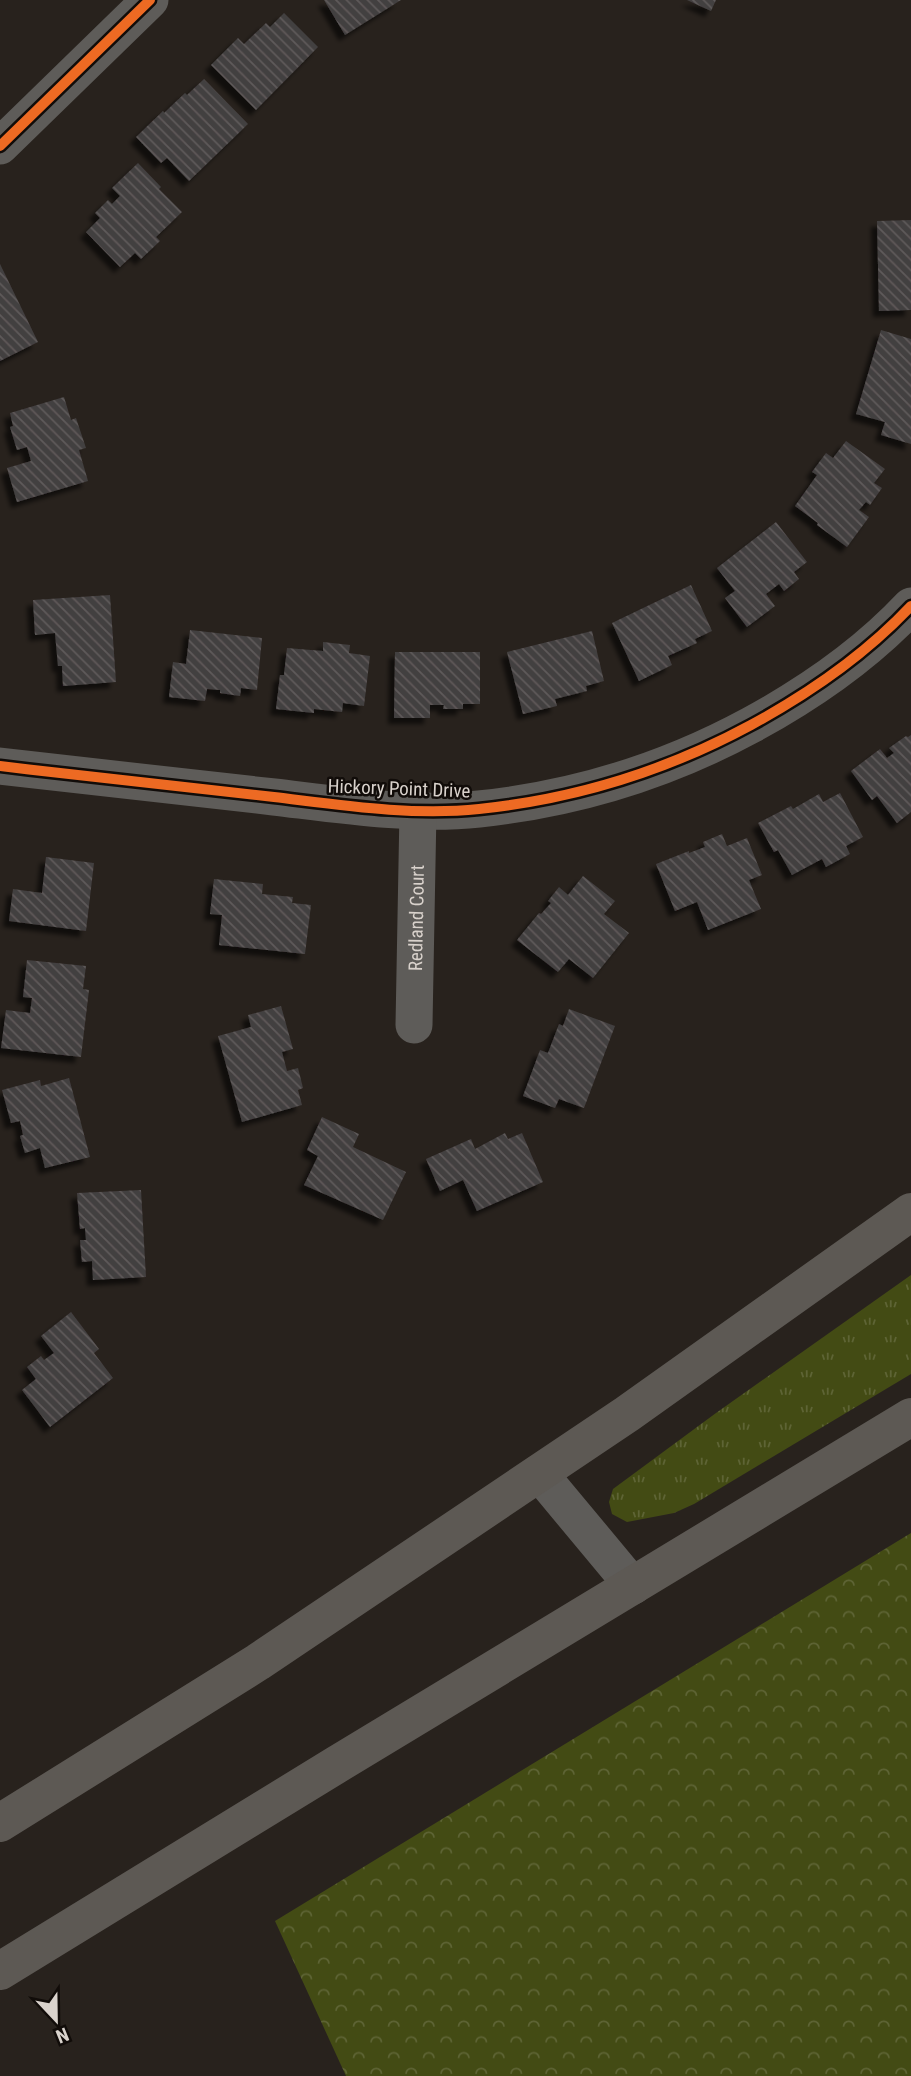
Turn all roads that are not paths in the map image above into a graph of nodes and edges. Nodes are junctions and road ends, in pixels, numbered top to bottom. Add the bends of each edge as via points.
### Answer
1 (150, 0) edge
2 (0, 146) edge
3 (911, 606) edge
4 (0, 766) edge
5 (418, 810) junction
6 (414, 1025) dead end
7 (911, 1212) edge
8 (911, 1417) edge
9 (540, 1473) junction
10 (633, 1586) junction
11 (0, 1823) edge
12 (0, 1971) edge

1 - 2 street
3 - 5 street, Hickory Point Drive via 864,651 819,684 739,732 668,765 523,803
4 - 5 street, Hickory Point Drive
5 - 6 street, Redland Court
7 - 9 highway
8 - 10 highway
9 - 10 street
9 - 11 highway via 258,1662
10 - 12 highway

